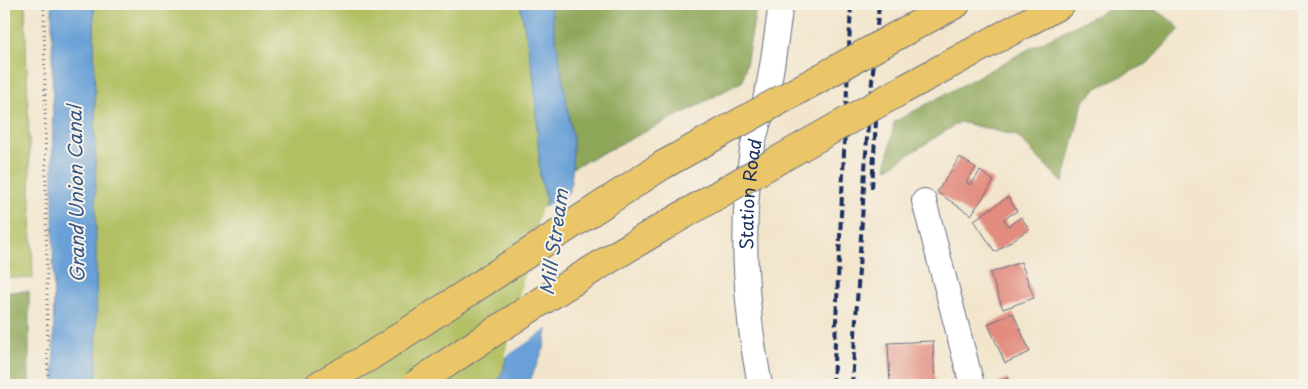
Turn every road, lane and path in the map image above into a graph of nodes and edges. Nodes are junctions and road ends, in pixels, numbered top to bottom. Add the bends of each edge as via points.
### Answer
1 (44, 4) edge
2 (781, 4) edge
3 (956, 4) edge
4 (1061, 4) edge
5 (924, 201) dead end
6 (368, 357) junction
7 (48, 385) edge
8 (319, 385) edge
9 (331, 385) edge
10 (415, 385) edge
11 (760, 385) edge
12 (972, 385) edge

1 - 7 path
2 - 11 street, Station Road via 769,84 752,150 748,194 749,311
3 - 6 highway, bridge via 663,165
4 - 10 highway, bridge via 698,205 482,339
5 - 12 street
6 - 8 highway
6 - 9 highway

